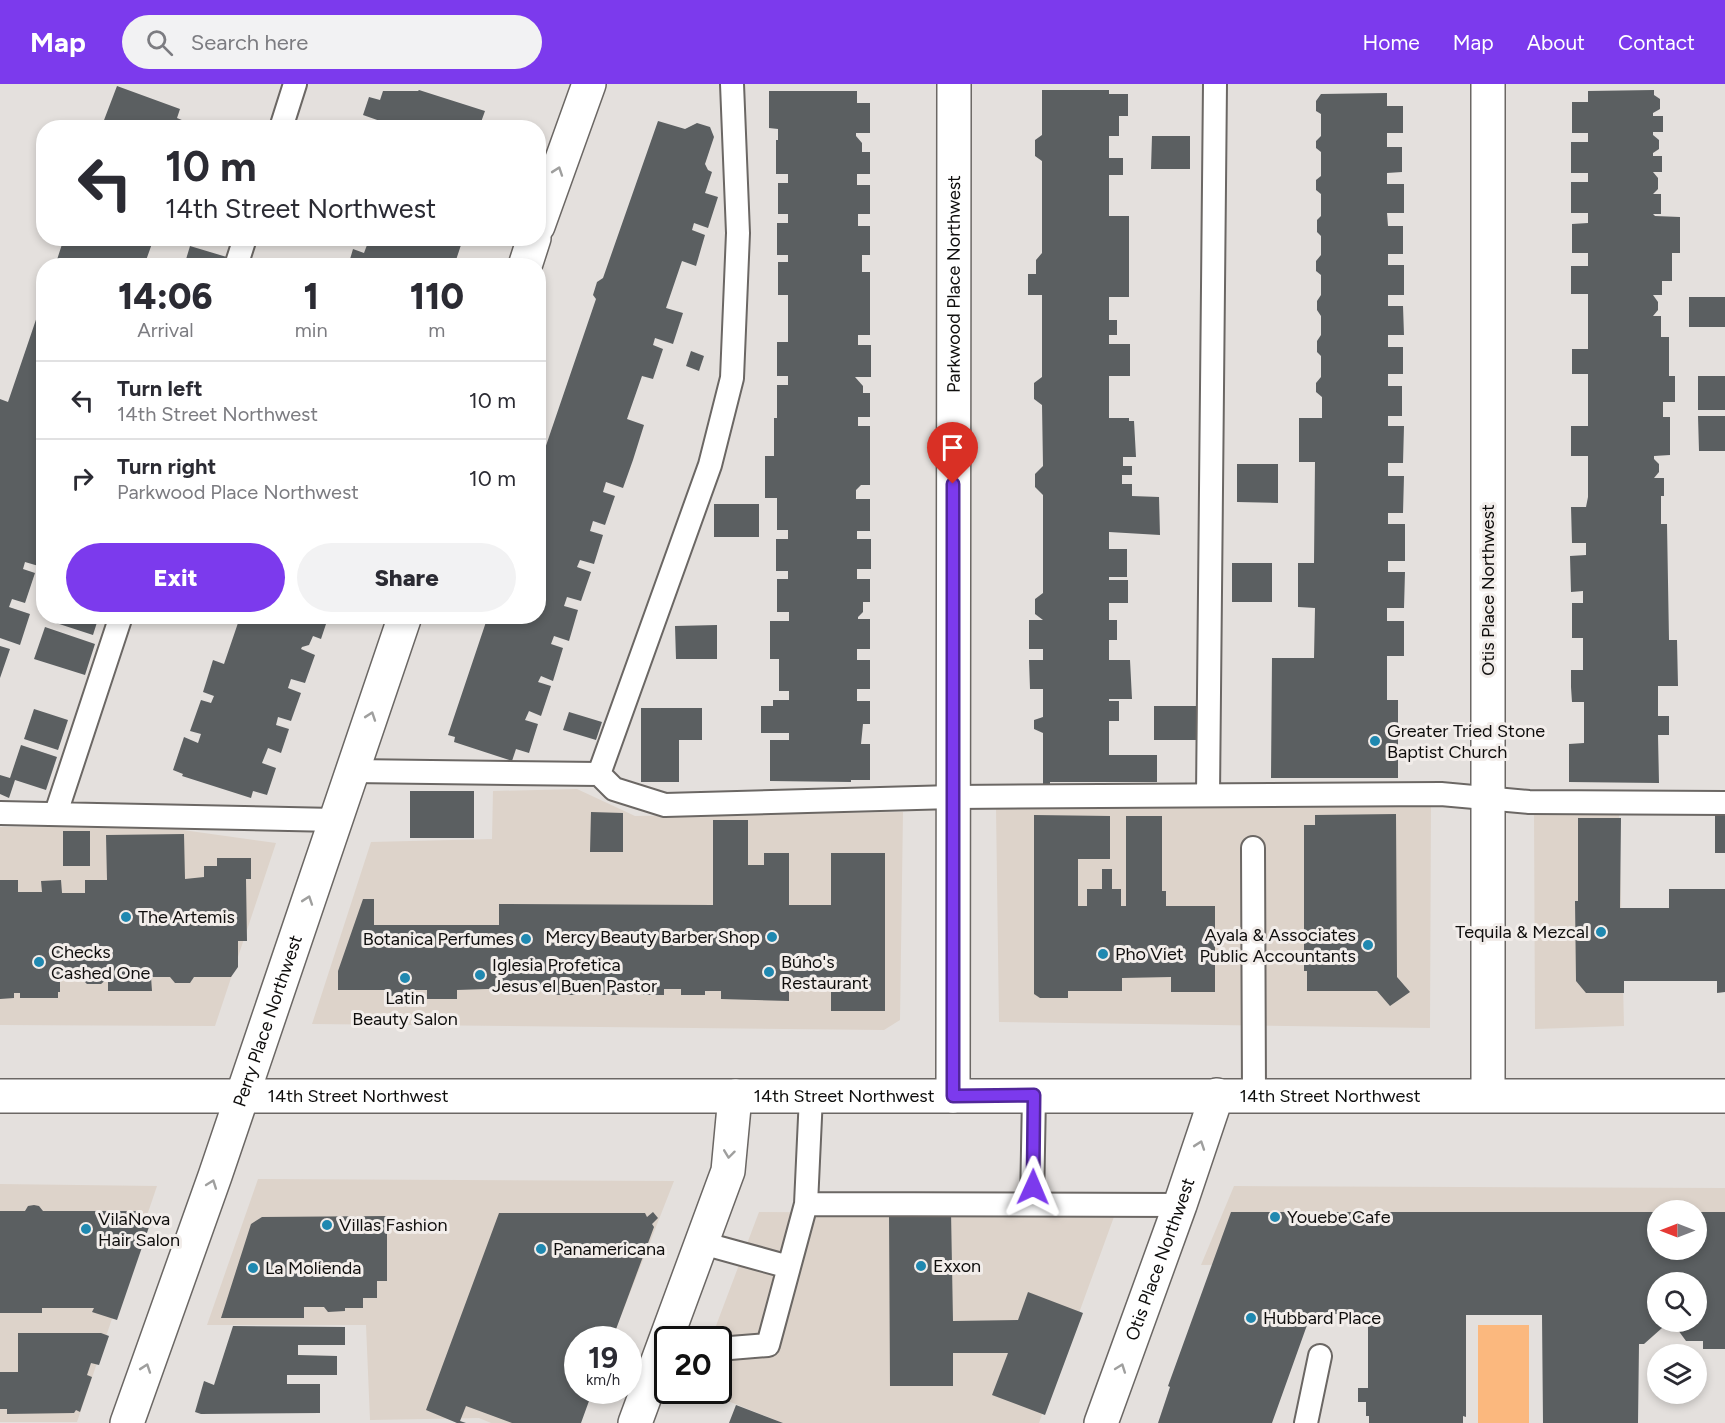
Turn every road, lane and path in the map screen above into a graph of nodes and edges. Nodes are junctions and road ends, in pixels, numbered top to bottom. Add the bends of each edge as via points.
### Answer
1 (295, 84) edge
2 (588, 84) edge
3 (732, 84) edge
4 (954, 84) edge
5 (1215, 84) edge
6 (1488, 84) edge
7 (284, 120) edge
8 (546, 203) edge
9 (118, 624) edge
10 (402, 624) edge
11 (352, 771) junction
12 (599, 774) junction
13 (1208, 795) junction
14 (953, 797) junction
15 (1489, 798) junction
16 (1725, 803) edge
17 (0, 813) edge
18 (56, 813) junction
19 (335, 820) junction
20 (1253, 848) dead end
21 (1034, 1095) junction
22 (1217, 1095) junction
23 (1254, 1095) junction
24 (1488, 1095) junction
25 (0, 1096) edge
26 (240, 1096) junction
27 (735, 1096) junction
28 (811, 1096) junction
29 (953, 1096) junction
30 (1725, 1096) edge
31 (806, 1203) junction
32 (1032, 1204) junction
33 (1180, 1205) junction
34 (702, 1243) junction
35 (789, 1267) junction
36 (677, 1326) edge
37 (732, 1348) edge
38 (1320, 1356) dead end
39 (654, 1380) edge
40 (127, 1423) edge
41 (635, 1423) edge
42 (1101, 1423) edge
43 (1306, 1423) edge

1 - 7 lane
8 -> 2 street
3 - 12 lane via 738,233 732,378 710,465
4 - 14 street, Parkwood Place Northwest
5 - 13 lane
6 - 15 street, Otis Place Northwest
9 - 18 lane
11 -> 10 street, Perry Place Northwest
11 - 12 lane
11 - 19 street, Perry Place Northwest
12 - 14 lane via 614,789 665,805
13 - 14 lane
13 - 15 lane via 1441,794
14 - 29 street, Parkwood Place Northwest
15 - 16 lane via 1529,802
15 - 24 street, Otis Place Northwest
17 - 18 lane
18 - 19 lane
26 -> 19 street, Perry Place Northwest
20 - 23 lane
21 - 22 street, 14th Street Northwest
21 - 29 street, 14th Street Northwest
21 - 32 lane
22 - 23 street, 14th Street Northwest
33 -> 22 street, Otis Place Northwest
23 - 24 street, 14th Street Northwest
24 - 30 street, 14th Street Northwest
25 - 26 street, 14th Street Northwest
26 - 27 street, 14th Street Northwest
40 -> 26 street, Perry Place Northwest
27 - 28 street, 14th Street Northwest
27 -> 34 street via 728,1171
28 - 29 street, 14th Street Northwest
28 - 31 lane
31 - 32 lane
31 - 35 lane
32 - 33 lane
42 -> 33 street, Otis Place Northwest
34 - 35 lane
34 - 36 street
35 - 37 lane via 768,1345
38 - 43 lane
39 - 41 street

